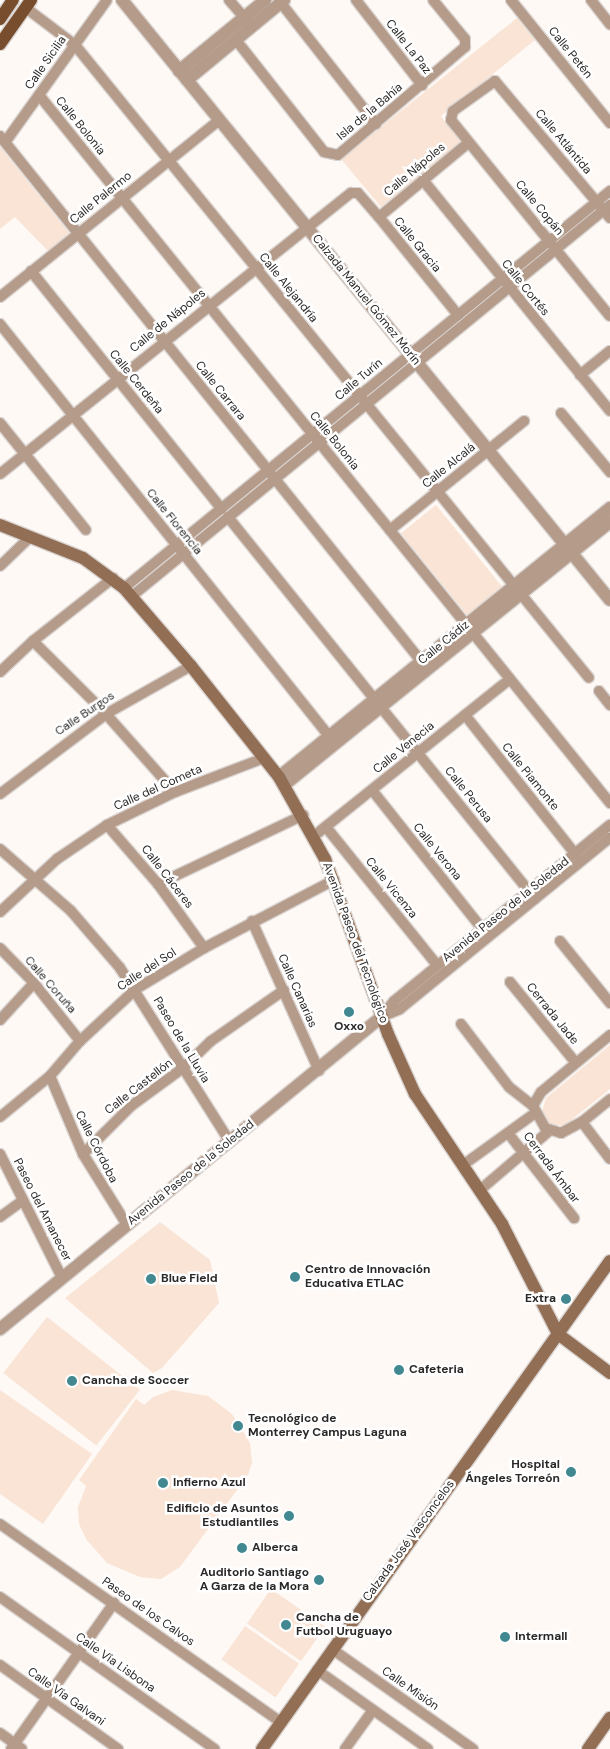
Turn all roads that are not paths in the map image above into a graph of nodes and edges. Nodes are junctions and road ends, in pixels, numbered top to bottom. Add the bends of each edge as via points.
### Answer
1 (14, 0) edge
2 (107, 0) edge
3 (122, 0) edge
4 (229, 0) edge
5 (265, 0) edge
6 (356, 0) edge
7 (433, 0) edge
8 (511, 0) edge
9 (591, 0) edge
10 (283, 1) edge
11 (28, 4) edge
12 (0, 19) edge
13 (247, 22) junction
14 (610, 24) edge
15 (236, 40) junction
16 (0, 44) edge
17 (74, 45) junction
18 (183, 75) junction
19 (422, 85) junction
20 (39, 95) junction
21 (450, 115) joint
22 (219, 120) junction
23 (610, 122) edge
24 (376, 124) junction
25 (3, 139) edge
26 (468, 142) junction
27 (167, 161) junction
28 (423, 180) junction
29 (610, 191) edge
30 (355, 192) joint
31 (122, 198) junction
32 (605, 209) edge
33 (379, 217) junction
34 (307, 227) junction
35 (78, 233) junction
36 (553, 245) junction
37 (255, 267) junction
38 (31, 272) junction
39 (505, 284) junction
40 (0, 297) edge
41 (208, 305) junction
42 (458, 315) junction
43 (610, 316) edge
44 (0, 324) edge
45 (164, 341) junction
46 (610, 351) edge
47 (414, 358) junction
48 (580, 375) junction
49 (117, 379) junction
50 (359, 396) junction
51 (366, 405) junction
52 (610, 411) edge
53 (561, 413) dead end
54 (72, 415) junction
55 (524, 421) dead end
56 (0, 423) edge
57 (316, 439) junction
58 (489, 449) junction
59 (24, 454) junction
60 (610, 472) edge
61 (0, 474) edge
62 (272, 475) junction
63 (436, 492) junction
64 (610, 508) edge
65 (225, 513) junction
66 (610, 522) edge
67 (0, 524) edge
68 (86, 530) dead end
69 (390, 530) junction
70 (30, 536) junction
71 (569, 549) junction
72 (180, 550) junction
73 (0, 566) edge
74 (113, 578) junction
75 (517, 591) junction
76 (128, 592) junction
77 (610, 600) edge
78 (470, 629) junction
79 (33, 641) junction
80 (422, 661) junction
81 (191, 666) junction
82 (0, 672) edge
83 (589, 678) dead end
84 (510, 679) junction
85 (599, 692) dead end
86 (378, 703) junction
87 (610, 704) edge
88 (106, 714) junction
89 (465, 715) junction
90 (329, 736) junction
91 (418, 753) junction
92 (264, 758) junction
93 (281, 781) junction
94 (372, 790) junction
95 (175, 792) junction
96 (0, 794) edge
97 (610, 803) edge
98 (302, 815) junction
99 (107, 825) junction
100 (610, 825) edge
101 (326, 827) junction
102 (314, 836) junction
103 (610, 838) edge
104 (0, 849) edge
105 (575, 854) junction
106 (34, 878) junction
107 (334, 880) junction
108 (158, 884) junction
109 (532, 895) junction
110 (0, 912) edge
111 (252, 922) junction
112 (482, 929) junction
113 (560, 941) dead end
114 (0, 948) edge
115 (204, 948) junction
116 (437, 966) junction
117 (510, 982) dead end
118 (34, 983) junction
119 (136, 989) junction
120 (284, 990) junction
121 (610, 1003) edge
122 (382, 1016) junction
123 (0, 1020) edge
124 (461, 1024) dead end
125 (610, 1035) edge
126 (80, 1040) junction
127 (575, 1062) junction
128 (183, 1068) junction
129 (319, 1071) junction
130 (50, 1076) junction
131 (610, 1099) edge
132 (534, 1109) junction
133 (0, 1117) edge
134 (582, 1122) junction
135 (549, 1131) junction
136 (508, 1133) junction
137 (230, 1142) junction
138 (524, 1153) junction
139 (0, 1154) edge
140 (83, 1154) junction
141 (610, 1159) edge
142 (463, 1165) junction
143 (480, 1190) junction
144 (21, 1202) junction
145 (0, 1217) edge
146 (574, 1218) dead end
147 (127, 1225) junction
148 (610, 1261) edge
149 (62, 1278) junction
150 (0, 1329) edge
151 (558, 1334) junction
152 (610, 1373) edge
153 (1, 1525) edge
154 (0, 1597) edge
155 (114, 1603) junction
156 (332, 1649) junction
157 (79, 1653) junction
158 (0, 1665) edge
159 (317, 1670) junction
160 (47, 1698) junction
161 (373, 1710) junction
162 (610, 1718) edge
163 (281, 1722) junction
164 (0, 1733) edge
165 (16, 1747) edge
166 (118, 1749) edge
167 (215, 1749) edge
168 (262, 1749) edge
169 (345, 1749) edge
170 (427, 1749) edge
171 (473, 1749) edge
172 (588, 1749) edge

1 - 12 main road
2 - 17 street, Calle Sicilia
3 - 18 street, Calzada Manuel Gómez Morín
4 - 13 street
5 - 13 street
6 - 19 street, Calle La Paz
7 - 19 street, Isla de la Bahía via 466,43
8 - 23 street, Calle Petén
9 - 14 street
10 - 13 street
10 - 24 street
11 - 16 main road
11 - 17 street, Calle Alejandría
13 - 15 street
13 - 18 street
15 - 18 street
15 - 24 street, Isla de la Bahía via 324,152 338,155
17 - 20 street, Calle Sicilia
17 - 27 street, Calle Alejandría
18 - 22 street, Calzada Manuel Gómez Morín
19 - 24 street, Isla de la Bahía
20 - 25 street, Calle Sicilia
20 - 31 street, Calle Bolonia
21 - 26 street, Calle Copán via 450,120
21 - 32 street, Calle Atlántida via 496,81
22 - 27 street, Calle Palermo
22 - 34 street, Calzada Manuel Gómez Morín
25 - 35 street, Calle Carrara
26 - 28 street, Calle Nápoles
26 - 36 street, Calle Copán
27 - 31 street, Calle Palermo
27 - 37 street, Calle Alejandría
28 - 33 street, Calle Nápoles
28 - 39 street, Calle Cortés
29 - 32 street, Calle Turín
30 - 33 street, Calle Gracia
30 - 34 street, Calle de Nápoles
31 - 35 street, Calle Palermo
31 - 41 street, Calle Bolonia
32 - 36 street, Calle Turín
33 - 42 street, Calle Gracia
34 - 37 street, Calle de Nápoles
34 - 47 street, Calzada Manuel Gómez Morín
35 - 38 street, Calle Palermo
35 - 45 street, Calle Carrara
36 - 39 street, Calle Turín
36 - 43 street, Calle Copán
37 - 41 street, Calle de Nápoles
37 - 50 street, Calle Alejandría
38 - 40 street, Calle Palermo
38 - 49 street, Calle Cerdeña
39 - 42 street, Calle Turín
39 - 47 street, Calle Turín
39 - 48 street, Calle Cortés
41 - 45 street, Calle de Nápoles
41 - 57 street, Calle Bolonia
42 - 47 street, Calle Turín
44 - 54 street, Calle Florencia
45 - 49 street, Calle de Nápoles
45 - 62 street, Calle Carrara
46 - 48 street
47 - 50 street, Calle Turín
47 - 51 street, Calle Turín
47 - 58 street, Calzada Manuel Gómez Morín
48 - 52 street, Calle Cortés
49 - 54 street, Calle de Nápoles
49 - 65 street, Calle Cerdeña
50 - 51 street, Calle Alejandría
50 - 57 street, Calle Turín
51 - 57 street, Calle Turín
51 - 63 street, Calle Alejandría
53 - 60 street
54 - 59 street, Calle de Nápoles
54 - 72 street, Calle Florencia
55 - 58 street, Calle Alcalá
56 - 59 street
57 - 62 street, Calle Turín
57 - 69 street, Calle Bolonia
58 - 63 street, Calle Alcalá
58 - 71 street, Calzada Manuel Gómez Morín
59 - 61 street, Calle de Nápoles
59 - 68 street
62 - 65 street, Calle Turín
62 - 80 street, Calle Carrara
63 - 69 street, Calle Alcalá
63 - 75 street, Calle Alejandría
64 - 71 street, Calle Cádiz
65 - 72 street, Calle Turín
65 - 86 street, Calle Cerdeña
66 - 71 street, Calle Cádiz
67 - 70 main road, Avenida Paseo del Tecnológico
69 - 78 street, Calle Bolonia
70 - 73 street
70 - 74 main road, Avenida Paseo del Tecnológico via 83,558
71 - 75 street, Calle Cádiz
71 - 77 street, Calzada Manuel Gómez Morín
72 - 76 street, Calle Turín
72 - 90 street, Calle Florencia
74 - 76 main road, Avenida Paseo del Tecnológico
74 - 79 street
75 - 78 street, Calle Cádiz
75 - 83 street, Calle Alejandría
76 - 81 main road, Avenida Paseo del Tecnológico
78 - 80 street, Calle Cádiz
78 - 84 street, Calle Bolonia
78 - 86 street, Calle Cádiz
79 - 82 street
79 - 88 street
80 - 86 street, Calle Cádiz
81 - 88 street, Calle Burgos
81 - 92 main road, Avenida Paseo del Tecnológico
84 - 89 street, Calle Venecia
84 - 97 street, Calle Bolonia
85 - 87 street
86 - 90 street, Calle Cádiz
86 - 91 street, Calle Perusa
86 - 93 street, Calle Cádiz
88 - 95 street
88 - 96 street, Calle Burgos
89 - 91 street, Calle Venecia
89 - 105 street, Calle Piamonte
90 - 93 street, Calle Cádiz
91 - 94 street, Calle Venecia
91 - 109 street, Calle Perusa
92 - 93 main road, Avenida Paseo del Tecnológico
92 - 95 street, Calle del Cometa
93 - 98 main road, Avenida Paseo del Tecnológico
94 - 101 street, Calle Venecia
94 - 112 street, Calle Verona
95 - 99 street, Calle del Cometa
98 - 102 main road, Avenida Paseo del Tecnológico
98 - 108 street
99 - 106 street, Calle del Cometa
99 - 108 street, Calle Cáceres
100 - 105 street, Avenida Paseo de la Soledad
101 - 102 street, Calle Venecia
101 - 116 street, Calle Vicenza
102 - 107 main road, Avenida Paseo del Tecnológico
103 - 109 street, Avenida Paseo de la Soledad
104 - 106 street, Paseo de la Lluvia
105 - 109 street, Avenida Paseo de la Soledad
106 - 110 street, Calle del Cometa
106 - 119 street, Paseo de la Lluvia via 96,938
107 - 111 street, Calle del Sol
107 - 122 main road, Avenida Paseo del Tecnológico
108 - 115 street, Calle Cáceres
109 - 112 street, Avenida Paseo de la Soledad
109 - 122 street, Avenida Paseo de la Soledad via 400,1009
111 - 115 street, Calle del Sol
111 - 120 street, Calle Canarias
112 - 116 street, Avenida Paseo de la Soledad
113 - 121 street
114 - 118 street, Calle Coruña
115 - 119 street, Calle del Sol
116 - 122 street, Avenida Paseo de la Soledad via 394,1001
117 - 127 street, Cerrada Jade
118 - 123 street
118 - 126 street, Calle Coruña
119 - 126 street, Calle del Sol
119 - 128 street, Paseo de la Lluvia
120 - 128 street, Calle Castellón via 211,1041
120 - 129 street, Calle Canarias
122 - 129 street, Avenida Paseo de la Soledad
122 - 142 main road, Avenida Paseo del Tecnológico via 415,1094
124 - 132 street via 510,1087
125 - 127 street
126 - 130 street, Calle del Sol
127 - 132 street via 541,1092
128 - 137 street, Paseo de la Lluvia
128 - 140 street, Calle Castellón via 118,1118
129 - 137 street, Avenida Paseo de la Soledad
130 - 133 street, Calle del Sol
130 - 140 street, Calle Córdoba
131 - 134 street
132 - 135 street
132 - 136 street
134 - 135 street via 561,1133
134 - 141 street
135 - 138 street
136 - 138 street, Cerrada Ámbar
136 - 142 street
137 - 147 street, Avenida Paseo de la Soledad
138 - 143 street
138 - 146 street, Cerrada Ámbar
139 - 144 street, Paseo del Amanecer
140 - 147 street, Calle Córdoba
142 - 143 main road, Avenida Paseo del Tecnológico
143 - 151 main road, Avenida Paseo del Tecnológico via 520,1256
144 - 145 street
144 - 149 street, Paseo del Amanecer
147 - 149 street, Avenida Paseo de la Soledad
148 - 151 main road, Calzada José Vasconcelos
149 - 150 street, Avenida Paseo de la Soledad
151 - 152 main road, Avenida Paseo del Tecnológico
151 - 156 main road, Calzada José Vasconcelos
153 - 155 street, Paseo de los Calvos
154 - 157 street, Calle Vía Lisbona
155 - 157 street
155 - 163 street, Paseo de los Calvos
156 - 159 main road, Calzada José Vasconcelos
156 - 171 street, Calle Misión
157 - 160 street
157 - 167 street, Calle Vía Lisbona
158 - 160 street, Calle Vía Galvani
159 - 161 street
159 - 163 main road, Calzada José Vasconcelos
160 - 165 street
160 - 166 street, Calle Vía Galvani
161 - 169 street
161 - 170 street
162 - 172 main road
163 - 168 main road, Calzada José Vasconcelos
164 - 165 street

